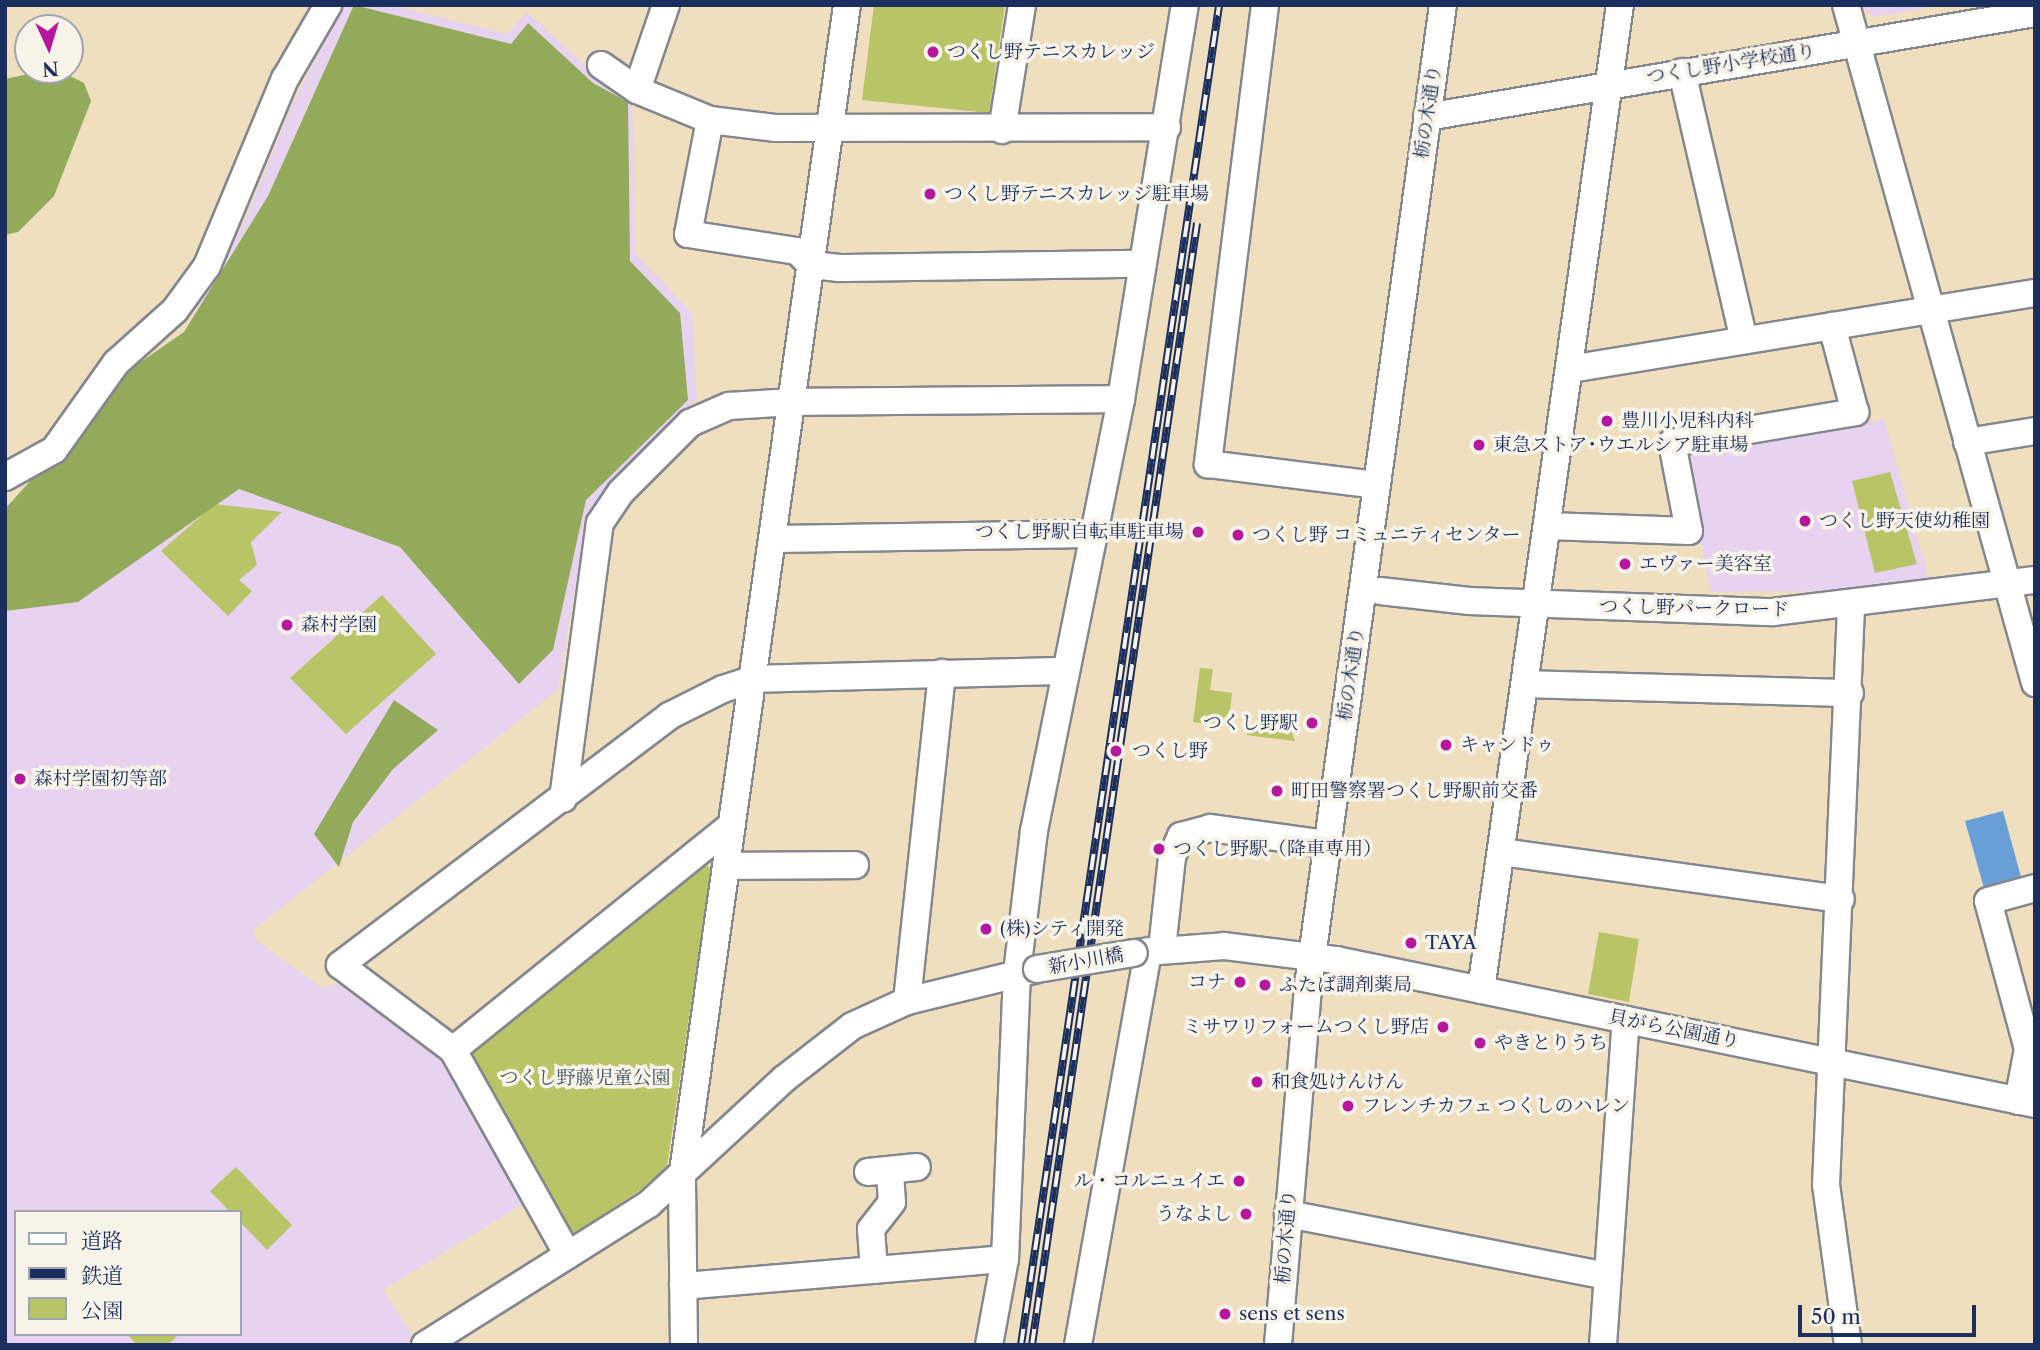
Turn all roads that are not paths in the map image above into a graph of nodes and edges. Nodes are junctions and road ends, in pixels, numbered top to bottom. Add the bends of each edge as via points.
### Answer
1 (328, 5) edge
2 (666, 5) edge
3 (847, 5) edge
4 (1022, 5) edge
5 (1185, 5) edge
6 (1265, 5) edge
7 (1443, 5) edge
8 (1620, 5) edge
9 (1846, 5) edge
10 (2035, 13) edge
11 (1857, 43) junction
12 (601, 65) dead end
13 (1682, 72) junction
14 (1609, 84) junction
15 (637, 90) junction
16 (1427, 117) junction
17 (710, 120) junction
18 (1167, 127) junction
19 (829, 130) junction
20 (1002, 130) junction
21 (1143, 264) junction
22 (811, 265) junction
23 (2035, 293) edge
24 (1931, 310) junction
25 (1832, 326) junction
26 (1744, 340) junction
27 (1570, 369) junction
28 (1121, 398) junction
29 (792, 402) junction
30 (2035, 431) edge
31 (1968, 442) junction
32 (5, 477) edge
33 (1377, 485) junction
34 (1548, 526) junction
35 (1093, 534) junction
36 (774, 539) junction
37 (2035, 580) edge
38 (2007, 584) junction
39 (1380, 591) dead end
40 (1538, 596) junction
41 (1851, 607) junction
42 (1064, 671) junction
43 (942, 673) junction
44 (753, 679) junction
45 (2035, 683) edge
46 (1526, 684) junction
47 (1850, 693) junction
48 (563, 799) junction
49 (731, 826) junction
50 (1327, 844) junction
51 (1502, 852) junction
52 (855, 865) dead end
53 (727, 866) junction
54 (2035, 888) edge
55 (1841, 899) junction
56 (1148, 951) junction
57 (1312, 957) junction
58 (1027, 971) junction
59 (1481, 990) junction
60 (907, 1001) junction
61 (1626, 1020) junction
62 (453, 1050) junction
63 (1830, 1061) junction
64 (2027, 1103) edge
65 (917, 1167) dead end
66 (682, 1179) junction
67 (1287, 1214) junction
68 (568, 1255) junction
69 (1005, 1259) junction
70 (874, 1270) junction
71 (1607, 1276) junction
72 (683, 1286) junction
73 (425, 1345) edge
74 (684, 1345) edge
75 (989, 1345) edge
76 (1078, 1345) edge
77 (1278, 1345) edge
78 (1603, 1345) edge
79 (1847, 1345) edge

1 - 32 street via 285,79 207,267 175,310 116,363 54,450
2 - 15 street
3 - 19 street
4 - 20 street
5 - 18 street
6 - 33 street via 1209,464
7 - 16 street, 栃の木通り
8 - 14 street
9 - 11 street
10 - 11 street, つくし野小学校通り
11 - 13 street, つくし野小学校通り
11 - 24 street
12 - 15 street
13 - 14 street, つくし野小学校通り
13 - 26 street
14 - 16 street, つくし野小学校通り
14 - 27 street
15 - 17 street
16 - 33 street, 栃の木通り
17 - 19 street
17 - 22 street via 688,234 797,251
18 - 20 street
18 - 21 street
19 - 20 street
19 - 22 street
21 - 22 street
21 - 28 street
22 - 29 street
23 - 24 street
24 - 25 street
24 - 31 street
25 - 26 street
25 - 34 street via 1855,412 1672,443 1689,531
26 - 27 street
27 - 34 street
28 - 29 street
28 - 35 street
29 - 36 street
29 - 48 street via 707,412 621,492 600,523
30 - 31 street
31 - 38 street
33 - 50 street, 栃の木通り
34 - 40 street
35 - 36 street
35 - 42 street
36 - 44 street
37 - 38 street, つくし野パークロード
38 - 41 street, つくし野パークロード
38 - 45 street
39 - 40 street, つくし野パークロード
40 - 41 street, つくし野パークロード via 1773,612
40 - 46 street
41 - 47 street
42 - 43 street
42 - 58 street via 1034,831
43 - 44 street
43 - 60 street
44 - 48 street via 669,716
44 - 49 street
46 - 47 street
46 - 51 street
47 - 55 street
48 - 62 street via 340,965
49 - 53 street
49 - 62 street
50 - 56 street via 1210,828 1181,836
50 - 57 street, 栃の木通り
51 - 55 street
51 - 59 street
52 - 53 street
53 - 66 street
54 - 64 street via 1988,901 2028,1049
55 - 63 street
56 - 57 street, 新小川橋 via 1224,946
56 - 58 street, 新小川橋, bridge
56 - 76 street
57 - 59 street, 貝がら公園通り
57 - 67 street, 栃の木通り
58 - 60 street, 新小川橋
58 - 69 street
59 - 61 street, 貝がら公園通り
60 - 66 street, 新小川橋 via 818,1050
61 - 63 street, 貝がら公園通り
61 - 71 street
62 - 68 street
63 - 64 street, 貝がら公園通り
63 - 79 street via 1826,1185
65 - 70 street via 879,1171 892,1202 871,1229
66 - 68 street, 新小川橋
66 - 72 street
67 - 71 street
67 - 77 street, 栃の木通り
68 - 73 street, 新小川橋
69 - 70 street
69 - 75 street
70 - 72 street
71 - 78 street
72 - 74 street

